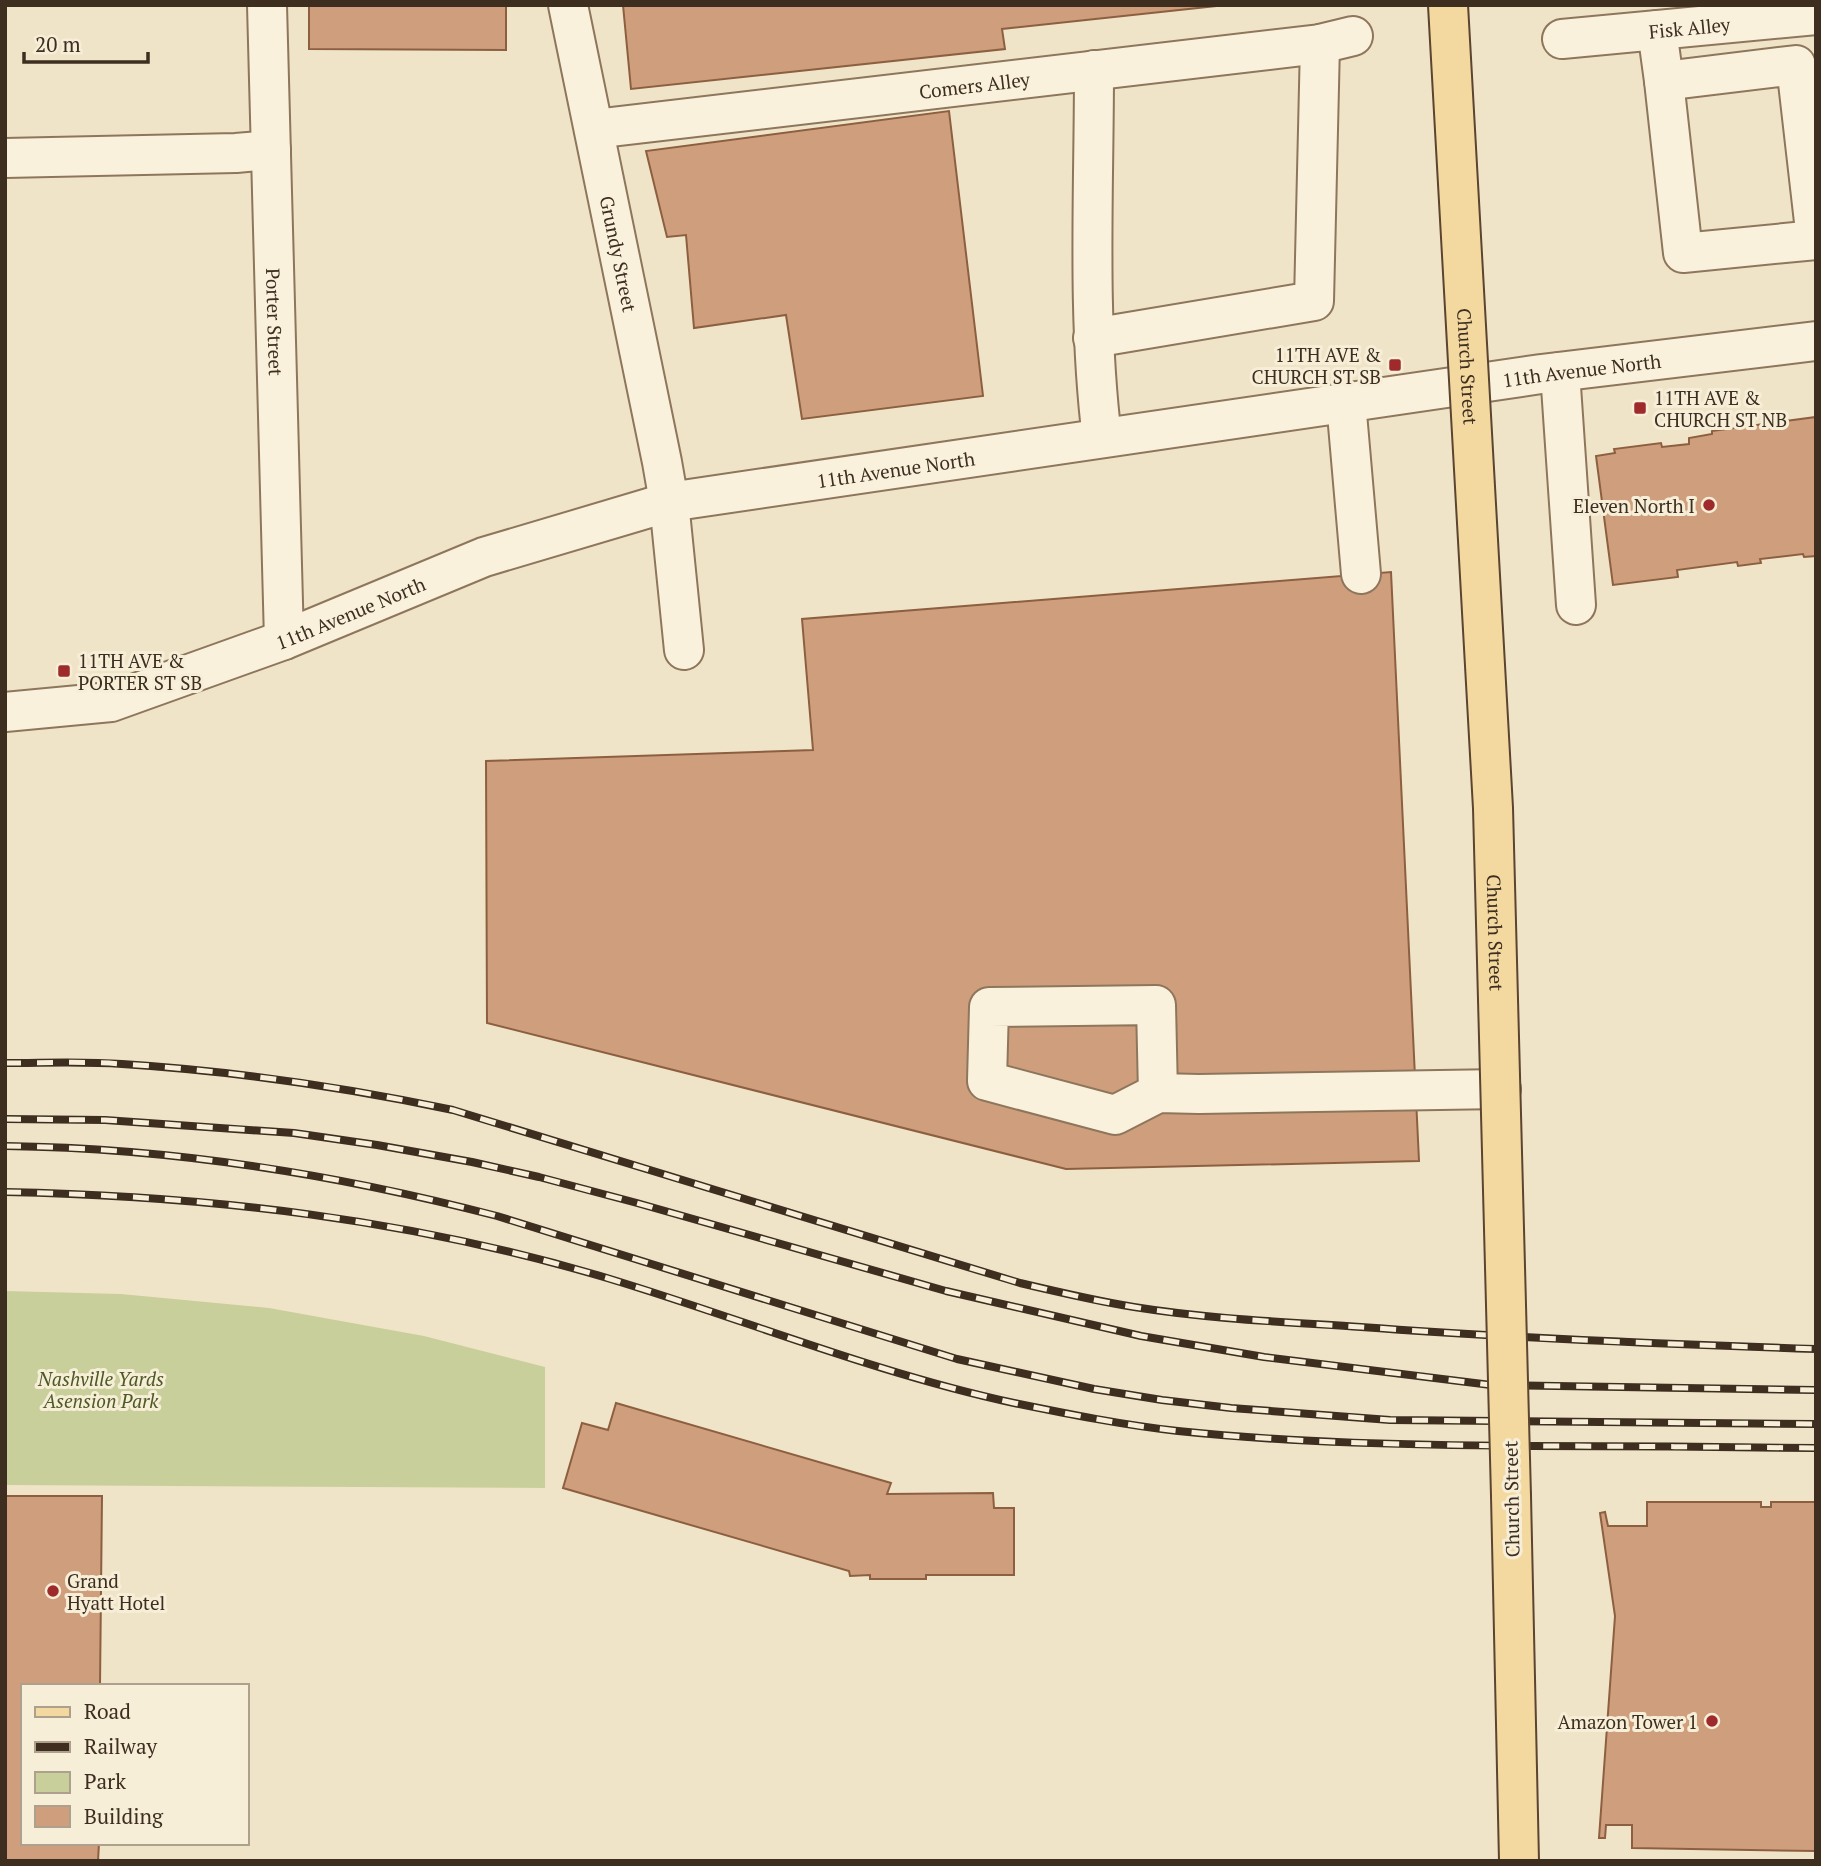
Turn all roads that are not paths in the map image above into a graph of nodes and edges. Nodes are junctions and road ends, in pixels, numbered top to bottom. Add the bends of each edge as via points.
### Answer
1 (267, 5) edge
2 (568, 5) edge
3 (1448, 5) edge
4 (1458, 5) edge
5 (1816, 15) edge
6 (1657, 30) junction
7 (1562, 39) dead end
8 (1094, 70) junction
9 (1664, 81) junction
10 (594, 130) junction
11 (271, 150) junction
12 (5, 158) edge
13 (1816, 240) edge
14 (1093, 338) junction
15 (1816, 341) edge
16 (1560, 372) junction
17 (1480, 382) junction
18 (1346, 402) junction
19 (1102, 438) junction
20 (669, 502) junction
21 (1361, 574) dead end
22 (1576, 605) dead end
23 (284, 640) junction
24 (684, 649) dead end
25 (5, 712) edge
26 (1501, 1089) junction
27 (1158, 1093) junction
28 (1520, 1861) edge

1 - 11 street, Porter Street
2 - 10 street, Grundy Street
3 - 26 main road, Church Street, bridge via 1493,808
4 - 17 street, Church Street
5 - 6 street, Fisk Alley
6 - 7 street, Fisk Alley
6 - 9 street
8 - 10 street, Comers Alley
8 - 14 street
8 - 14 street, Comers Alley via 1337,40 1314,301
9 - 13 street via 1683,253
9 - 13 street via 1796,65
10 - 20 street, Grundy Street
11 - 12 street
11 - 23 street, Porter Street
14 - 19 street
15 - 16 street, 11th Avenue North
16 - 17 street, 11th Avenue North
16 - 22 street
17 - 18 street, 11th Avenue North
18 - 19 street, 11th Avenue North
18 - 21 street
19 - 20 street, 11th Avenue North
20 - 23 street, 11th Avenue North via 484,557
20 - 24 street, Grundy Street
23 - 25 street, 11th Avenue North via 111,702
26 - 27 street
26 - 28 main road, Church Street, bridge
27 - 27 street via 1156,1005 989,1007 987,1081 1115,1115

